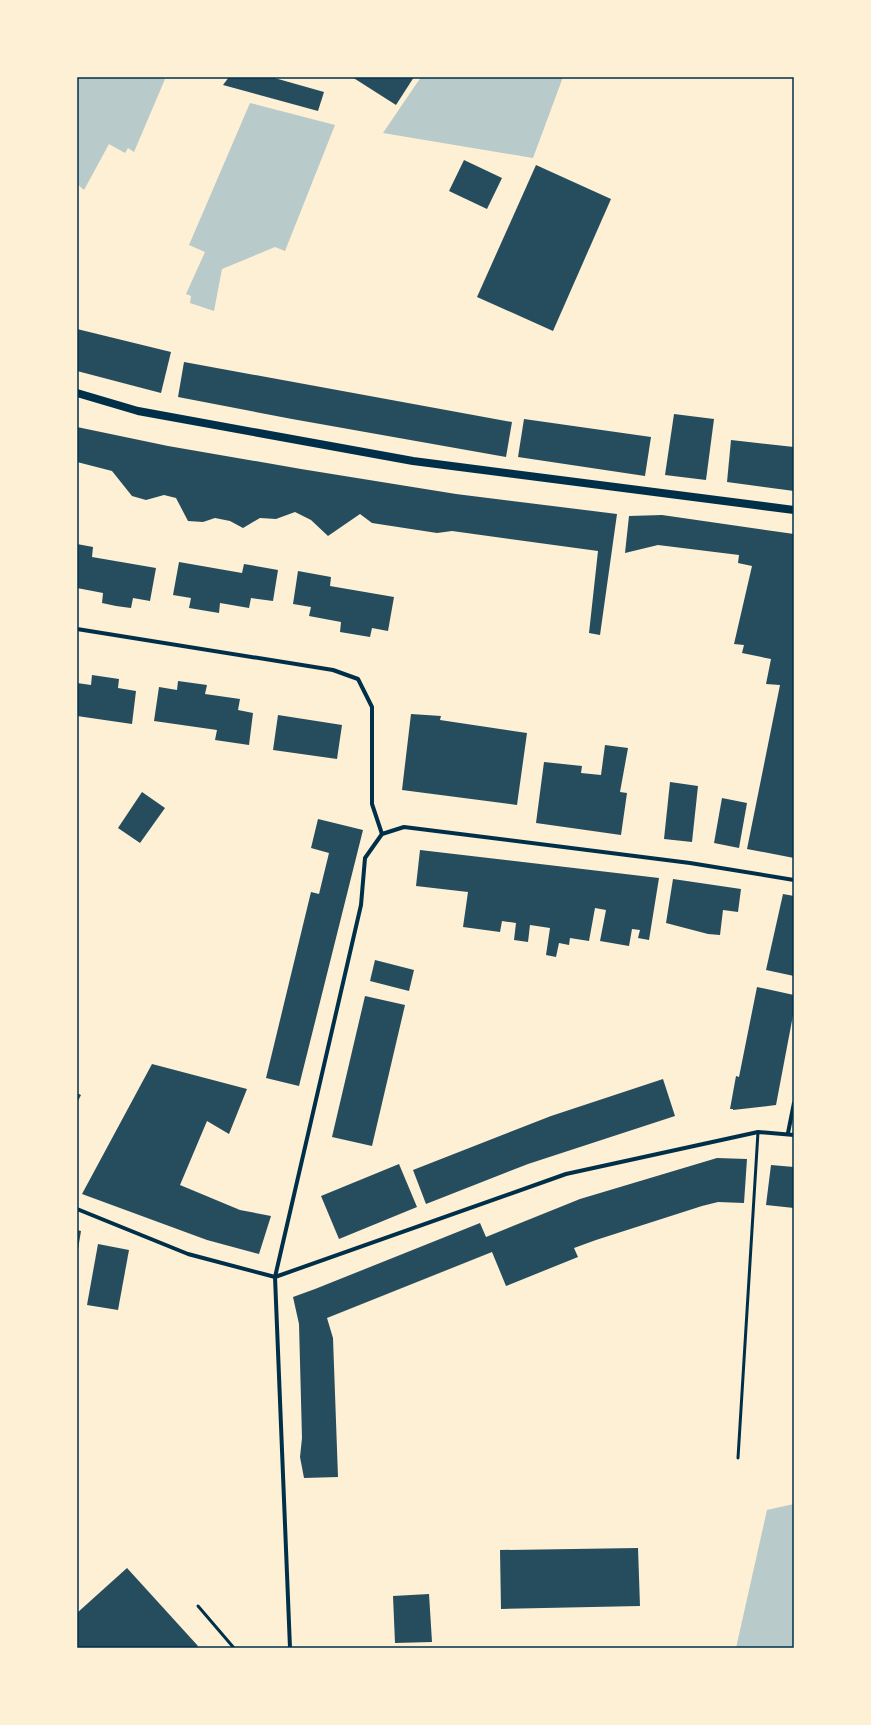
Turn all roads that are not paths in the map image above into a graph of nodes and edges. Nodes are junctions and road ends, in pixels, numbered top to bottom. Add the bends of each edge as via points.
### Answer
1 (77, 393) edge
2 (794, 510) edge
3 (77, 629) edge
4 (382, 834) junction
5 (794, 880) edge
6 (794, 1103) edge
7 (758, 1132) junction
8 (788, 1133) junction
9 (794, 1134) edge
10 (77, 1208) edge
11 (275, 1277) junction
12 (738, 1458) dead end
13 (198, 1606) dead end
14 (234, 1648) edge
15 (290, 1648) edge

1 - 2 main road via 138,411 413,461
3 - 4 street via 333,670 358,679 372,706 372,804
4 - 5 street via 404,827 690,863
4 - 11 street via 365,858 361,905
6 - 8 street
7 - 8 street
7 - 11 street via 566,1174
7 - 12 lane
8 - 9 street
10 - 11 street via 188,1254
11 - 15 street
13 - 14 lane

